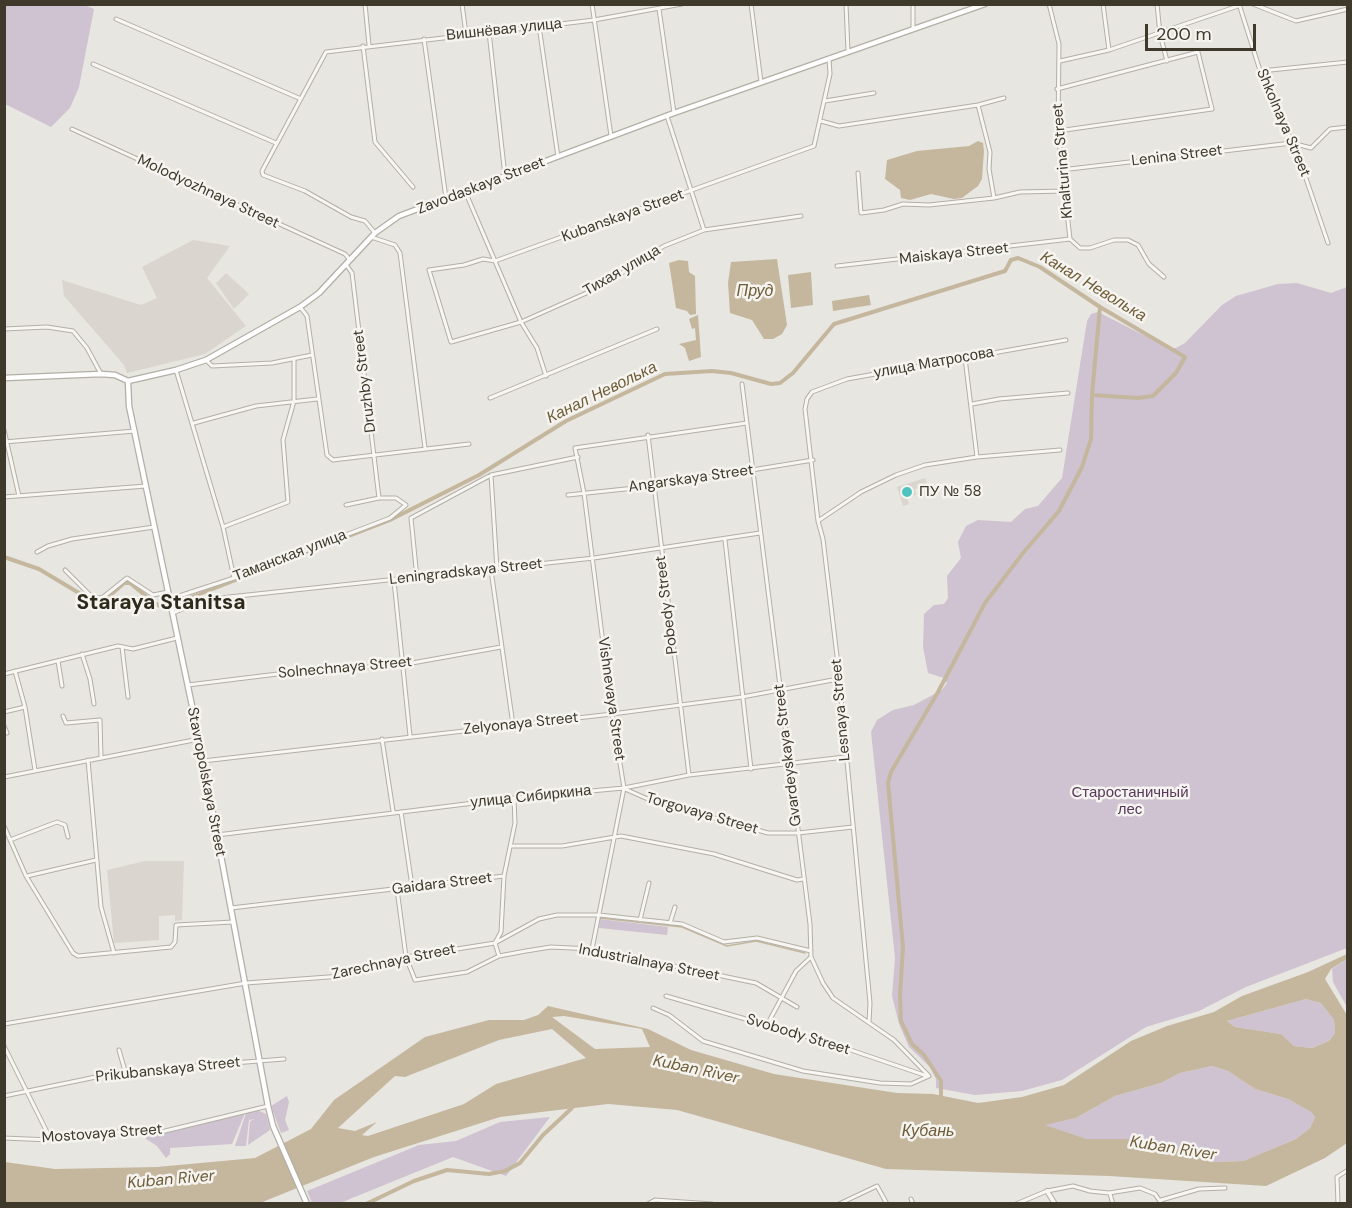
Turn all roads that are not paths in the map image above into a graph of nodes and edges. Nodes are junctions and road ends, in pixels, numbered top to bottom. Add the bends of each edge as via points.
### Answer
1 (365, 4) edge
2 (462, 4) edge
3 (592, 4) edge
4 (682, 4) edge
5 (751, 4) edge
6 (846, 4) edge
7 (913, 4) edge
8 (1049, 4) edge
9 (1103, 4) edge
10 (1158, 4) edge
11 (1253, 4) edge
12 (983, 5) edge
13 (1238, 5) edge
14 (659, 9) junction
15 (1347, 9) edge
16 (116, 19) dead end
17 (594, 20) junction
18 (539, 26) junction
19 (913, 29) junction
20 (489, 32) junction
21 (466, 34) junction
22 (1160, 34) junction
23 (424, 39) junction
24 (369, 45) junction
25 (363, 46) junction
26 (1109, 50) junction
27 (848, 51) junction
28 (829, 59) junction
29 (1060, 61) junction
30 (1167, 61) junction
31 (1347, 62) edge
32 (93, 64) dead end
33 (1261, 71) junction
34 (761, 82) junction
35 (1057, 89) junction
36 (874, 93) dead end
37 (1004, 98) dead end
38 (301, 99) junction
39 (825, 101) junction
40 (978, 105) junction
41 (674, 113) junction
42 (667, 116) junction
43 (821, 121) junction
44 (1347, 126) edge
45 (72, 129) dead end
46 (1058, 131) junction
47 (610, 137) junction
48 (1293, 143) junction
49 (277, 144) junction
50 (558, 157) junction
51 (1061, 170) junction
52 (858, 173) dead end
53 (505, 176) junction
54 (413, 187) dead end
55 (465, 191) junction
56 (691, 191) junction
57 (1065, 191) junction
58 (446, 198) junction
59 (994, 198) junction
60 (801, 216) dead end
61 (704, 230) junction
62 (373, 235) junction
63 (1070, 239) junction
64 (1329, 243) dead end
65 (350, 260) junction
66 (495, 261) junction
67 (347, 266) junction
68 (837, 266) dead end
69 (429, 270) joint
70 (1164, 277) dead end
71 (300, 307) junction
72 (521, 322) junction
73 (4, 329) edge
74 (657, 329) dead end
75 (1066, 340) dead end
76 (312, 355) junction
77 (965, 358) junction
78 (294, 359) junction
79 (206, 360) junction
80 (176, 370) junction
81 (100, 374) junction
82 (546, 376) junction
83 (4, 378) edge
84 (128, 381) junction
85 (742, 384) dead end
86 (1068, 393) dead end
87 (490, 398) dead end
88 (317, 399) junction
89 (807, 399) joint
90 (294, 400) junction
91 (972, 404) junction
92 (194, 423) junction
93 (747, 423) junction
94 (4, 430) edge
95 (135, 431) junction
96 (648, 435) junction
97 (6, 442) edge
98 (470, 444) dead end
99 (425, 448) junction
100 (1060, 450) dead end
101 (373, 454) junction
102 (578, 457) junction
103 (977, 457) junction
104 (813, 460) junction
105 (753, 471) junction
106 (491, 475) junction
107 (147, 486) junction
108 (654, 486) junction
109 (584, 493) junction
110 (568, 495) dead end
111 (20, 496) junction
112 (4, 497) edge
113 (379, 498) junction
114 (346, 505) dead end
115 (818, 522) junction
116 (156, 526) junction
117 (223, 527) junction
118 (760, 533) junction
119 (725, 540) junction
120 (660, 549) junction
121 (37, 552) dead end
122 (594, 558) junction
123 (496, 569) junction
124 (65, 570) dead end
125 (491, 570) junction
126 (234, 578) junction
127 (417, 578) junction
128 (394, 581) junction
129 (168, 592) junction
130 (170, 600) junction
131 (173, 612) junction
132 (177, 638) junction
133 (122, 647) junction
134 (501, 647) junction
135 (82, 654) junction
136 (58, 661) junction
137 (401, 665) junction
138 (15, 671) junction
139 (4, 674) edge
140 (838, 679) junction
141 (62, 686) dead end
142 (188, 686) junction
143 (781, 690) junction
144 (128, 697) dead end
145 (742, 697) junction
146 (94, 704) dead end
147 (679, 705) junction
148 (25, 707) junction
149 (4, 712) edge
150 (612, 714) junction
151 (63, 716) dead end
152 (513, 725) junction
153 (4, 726) edge
154 (7, 733) dead end
155 (410, 736) junction
156 (199, 739) junction
157 (382, 739) junction
158 (102, 757) junction
159 (845, 757) junction
160 (88, 760) junction
161 (203, 761) junction
162 (789, 764) junction
163 (751, 769) junction
164 (35, 770) junction
165 (688, 775) junction
166 (4, 777) edge
167 (624, 788) junction
168 (514, 798) junction
169 (393, 812) junction
170 (401, 812) junction
171 (4, 826) edge
172 (853, 827) junction
173 (798, 833) junction
174 (217, 835) junction
175 (68, 837) dead end
176 (615, 837) junction
177 (10, 840) junction
178 (512, 846) junction
179 (96, 860) junction
180 (26, 876) junction
181 (504, 876) junction
182 (804, 879) junction
183 (649, 883) dead end
184 (412, 886) junction
185 (398, 889) junction
186 (675, 907) dead end
187 (231, 908) junction
188 (598, 915) junction
189 (640, 920) junction
190 (233, 922) junction
191 (670, 923) junction
192 (495, 943) junction
193 (592, 949) junction
194 (811, 951) junction
195 (114, 953) junction
196 (499, 956) junction
197 (406, 957) junction
198 (811, 957) junction
199 (246, 983) junction
200 (666, 996) dead end
201 (781, 996) junction
202 (797, 1007) dead end
203 (653, 1008) dead end
204 (869, 1022) junction
205 (4, 1024) edge
206 (767, 1025) junction
207 (4, 1046) edge
208 (119, 1050) dead end
209 (284, 1059) dead end
210 (261, 1061) junction
211 (125, 1072) junction
212 (929, 1076) junction
213 (26, 1092) junction
214 (4, 1096) edge
215 (268, 1106) junction
216 (4, 1138) edge
217 (51, 1140) junction
218 (1347, 1170) edge
219 (1225, 1188) dead end
220 (1047, 1191) junction
221 (1109, 1193) junction
222 (911, 1199) dead end
223 (1161, 1202) edge
224 (307, 1203) edge
225 (648, 1203) edge
226 (712, 1203) edge
227 (838, 1203) edge
228 (887, 1203) edge
229 (913, 1203) edge
230 (1016, 1203) edge
231 (1055, 1203) edge
232 (1113, 1203) edge
233 (1338, 1203) edge

1 - 24 street
2 - 21 street
3 - 17 street
4 - 14 street, Вишнёвая улица
5 - 34 street
6 - 27 street
7 - 19 street
8 - 29 street, Khalturina Street
9 - 26 street
10 - 22 street
11 - 15 street via 1296,21
12 - 19 main road, Zavodaskaya Street
13 - 22 street
13 - 33 street, Shkolnaya Street
14 - 17 street, Вишнёвая улица
14 - 41 street
16 - 38 street
17 - 18 street, Вишнёвая улица
17 - 47 street
18 - 20 street, Вишнёвая улица
18 - 50 street
19 - 27 main road, Zavodaskaya Street
20 - 21 street, Вишнёвая улица
20 - 53 street
21 - 23 street, Вишнёвая улица
22 - 26 street
22 - 30 street
23 - 24 street, Вишнёвая улица
23 - 58 street
24 - 25 street, Вишнёвая улица
25 - 38 street, Вишнёвая улица via 326,52
25 - 54 street via 375,142
26 - 29 street
27 - 28 main road, Zavodaskaya Street
28 - 34 main road, Zavodaskaya Street
28 - 39 street
29 - 35 street, Khalturina Street
30 - 35 street
30 - 46 street via 1198,52 1212,109
31 - 33 street
32 - 49 street
33 - 48 street, Shkolnaya Street
34 - 41 main road, Zavodaskaya Street
35 - 46 street, Khalturina Street
36 - 39 street
37 - 40 street
38 - 49 street
39 - 43 street
40 - 43 street via 838,126
40 - 59 street via 990,152
41 - 42 main road, Zavodaskaya Street
42 - 47 main road, Zavodaskaya Street
42 - 56 street
43 - 56 street, Kubanskaya Street via 814,146
44 - 48 street via 1330,129 1311,148
45 - 65 street, Molodyozhnaya Street via 345,254
46 - 51 street, Khalturina Street
47 - 50 main road, Zavodaskaya Street
48 - 51 street, Lenina Street
48 - 64 street, Shkolnaya Street
49 - 62 street via 263,175 365,221
50 - 53 main road, Zavodaskaya Street
51 - 57 street, Khalturina Street
52 - 59 street via 861,213 903,204
53 - 55 main road, Zavodaskaya Street
55 - 58 main road, Zavodaskaya Street
55 - 66 street
56 - 61 street
56 - 66 street, Kubanskaya Street
57 - 59 street via 1020,192
57 - 63 street, Khalturina Street
58 - 62 main road, Zavodaskaya Street via 399,216
60 - 61 street, Тихая улица
61 - 72 street, Тихая улица via 664,246 600,287
62 - 65 main road, Zavodaskaya Street
62 - 99 street via 395,245 400,253
63 - 68 street, Maiskaya Street
63 - 70 street, Khalturina Street via 1080,248 1128,240 1138,245 1149,264
65 - 67 main road, Zavodaskaya Street
66 - 69 street, Kubanskaya Street via 483,259 464,266
66 - 72 street
67 - 71 main road, Zavodaskaya Street
67 - 101 street, Druzhby Street via 352,273
69 - 72 street, Тихая улица via 451,342
71 - 76 street via 308,316
71 - 79 main road, Zavodaskaya Street
72 - 82 street via 537,348
73 - 81 street via 47,327 74,331
74 - 82 street
75 - 77 street, улица Матросова
76 - 78 street
76 - 88 street
77 - 89 street, улица Матросова via 847,379 812,392
77 - 91 street
78 - 79 street via 212,366
78 - 90 street
79 - 80 main road, Zavodaskaya Street
80 - 84 main road, Zavodaskaya Street
80 - 92 street
81 - 83 main road, Zavodaskaya Street
81 - 84 main road, Zavodaskaya Street
82 - 87 street
84 - 95 main road, Stavropolskaya Street
85 - 93 street, Gvardeyskaya Street
86 - 91 street
88 - 90 street
88 - 101 street via 327,455 333,460
89 - 104 street, Lesnaya Street
90 - 92 street
90 - 117 street via 283,440 288,502
91 - 103 street
92 - 117 street
93 - 96 street
93 - 105 street, Gvardeyskaya Street
94 - 97 street
95 - 97 street
95 - 107 main road, Stavropolskaya Street
96 - 102 street, Vishnevaya Street via 576,448
96 - 108 street, Pobedy Street
97 - 111 street
98 - 99 street
99 - 101 street
100 - 103 street
101 - 113 street, Druzhby Street
102 - 106 street
102 - 109 street, Vishnevaya Street
103 - 115 street via 937,462 896,475 843,503
104 - 105 street, Angarskaya Street
104 - 115 street, Lesnaya Street
105 - 108 street, Angarskaya Street
105 - 118 street, Gvardeyskaya Street
106 - 123 street
106 - 127 street via 411,518
107 - 111 street
107 - 116 main road, Stavropolskaya Street
108 - 109 street, Angarskaya Street
108 - 120 street, Pobedy Street
109 - 110 street, Angarskaya Street
109 - 122 street, Vishnevaya Street
111 - 112 street
113 - 114 street
113 - 126 street, Таманская улица via 396,498 406,505 390,518
115 - 140 street, Lesnaya Street
116 - 121 street via 72,539
116 - 129 main road, Stavropolskaya Street
117 - 126 street
118 - 119 street, Leningradskaya Street
118 - 143 street, Gvardeyskaya Street
119 - 120 street, Leningradskaya Street
119 - 145 street
120 - 122 street, Leningradskaya Street
120 - 147 street, Pobedy Street
122 - 123 street, Leningradskaya Street
122 - 150 street, Vishnevaya Street
123 - 125 street, Leningradskaya Street
124 - 129 street via 92,597 102,598 127,578 153,595
125 - 127 street, Leningradskaya Street
125 - 134 street
126 - 130 street, Таманская улица
127 - 128 street, Leningradskaya Street
128 - 131 street, Leningradskaya Street via 228,597
128 - 137 street
129 - 130 main road, Stavropolskaya Street
130 - 131 main road, Stavropolskaya Street
131 - 132 main road, Stavropolskaya Street
132 - 133 street via 133,649
132 - 142 main road, Stavropolskaya Street
133 - 135 street
133 - 144 street
134 - 137 street, Solnechnaya Street
134 - 152 street
135 - 136 street
135 - 146 street
136 - 138 street
136 - 141 street
137 - 142 street, Solnechnaya Street via 314,670
137 - 155 street
138 - 139 street
138 - 148 street
140 - 143 street, Zelyonaya Street
140 - 159 street, Lesnaya Street
142 - 156 main road, Stavropolskaya Street
143 - 145 street, Zelyonaya Street
143 - 162 street, Gvardeyskaya Street
145 - 147 street, Zelyonaya Street
145 - 163 street
147 - 150 street, Zelyonaya Street
147 - 165 street, Pobedy Street
148 - 149 street
148 - 164 street
150 - 152 street, Zelyonaya Street
150 - 167 street, Vishnevaya Street
151 - 158 street via 66,723 100,720
152 - 155 street, Zelyonaya Street
153 - 154 street
155 - 157 street, Zelyonaya Street
156 - 158 street
156 - 161 main road, Stavropolskaya Street
157 - 161 street, Zelyonaya Street
157 - 169 street
158 - 160 street
159 - 162 street, улица Сибиркина
159 - 172 street, Lesnaya Street
160 - 164 street
160 - 179 street
161 - 174 main road, Stavropolskaya Street
162 - 163 street, улица Сибиркина
162 - 173 street, Gvardeyskaya Street
163 - 165 street, улица Сибиркина
164 - 166 street
165 - 167 street, улица Сибиркина
167 - 168 street, улица Сибиркина
167 - 173 street, Torgovaya Street via 650,800 760,832
167 - 176 street, Vishnevaya Street
168 - 170 street, улица Сибиркина
168 - 178 street, Gaidara Street
169 - 170 street, улица Сибиркина
169 - 174 street, улица Сибиркина
170 - 184 street
171 - 177 street
172 - 173 street, Torgovaya Street
172 - 204 street, Lesnaya Street
173 - 182 street, Gvardeyskaya Street
174 - 187 main road, Stavropolskaya Street
175 - 177 street via 65,825 57,822
176 - 178 street via 562,846
176 - 182 street via 714,854
176 - 188 street, Vishnevaya Street
177 - 180 street
178 - 181 street, Gaidara Street
179 - 180 street
179 - 195 street via 101,907
180 - 195 street via 73,953 84,957
181 - 184 street, Gaidara Street
181 - 192 street via 501,932
182 - 194 street, Gvardeyskaya Street
183 - 189 street
184 - 185 street, Gaidara Street
185 - 187 street, Gaidara Street
185 - 197 street
186 - 191 street
187 - 190 main road, Stavropolskaya Street
188 - 189 street, Zarechnaya Street
188 - 192 street, Zarechnaya Street via 539,919
188 - 193 street, Vishnevaya Street
189 - 191 street, Zarechnaya Street
190 - 195 street via 176,925 171,947
190 - 199 main road, Stavropolskaya Street
191 - 194 street, Zarechnaya Street via 682,924 724,942 757,938
192 - 196 street
192 - 197 street, Zarechnaya Street
193 - 196 street, Industrialnaya Street via 551,947
193 - 201 street, Industrialnaya Street via 756,983
194 - 198 street, Gvardeyskaya Street
196 - 197 street, Industrialnaya Street via 467,972 422,981 412,976
197 - 199 street, Zarechnaya Street via 342,976
198 - 201 street via 796,970
198 - 204 street, Gvardeyskaya Street via 833,998
199 - 205 street, Zarechnaya Street
199 - 210 main road, Stavropolskaya Street
200 - 206 street, Svobody Street
201 - 202 street, Industrialnaya Street
201 - 206 street
203 - 212 street via 703,1041 803,1071 880,1083 911,1084
204 - 212 street, Gvardeyskaya Street via 894,1040
206 - 212 street, Svobody Street
207 - 213 street
208 - 211 street
209 - 210 street, Prikubanskaya Street
210 - 211 street, Prikubanskaya Street
210 - 215 main road, Stavropolskaya Street
211 - 213 street, Prikubanskaya Street
213 - 214 street, Prikubanskaya Street
213 - 217 street
215 - 217 street, Mostovaya Street via 161,1132 92,1132
215 - 224 main road, Stavropolskaya Street
216 - 217 street, Mostovaya Street
218 - 233 street via 1337,1177
219 - 223 street via 1199,1189
220 - 221 street via 1073,1186
220 - 230 street
220 - 231 street
221 - 223 street via 1140,1188 1155,1194
221 - 232 street
222 - 229 street
225 - 226 street
227 - 228 street via 877,1186

